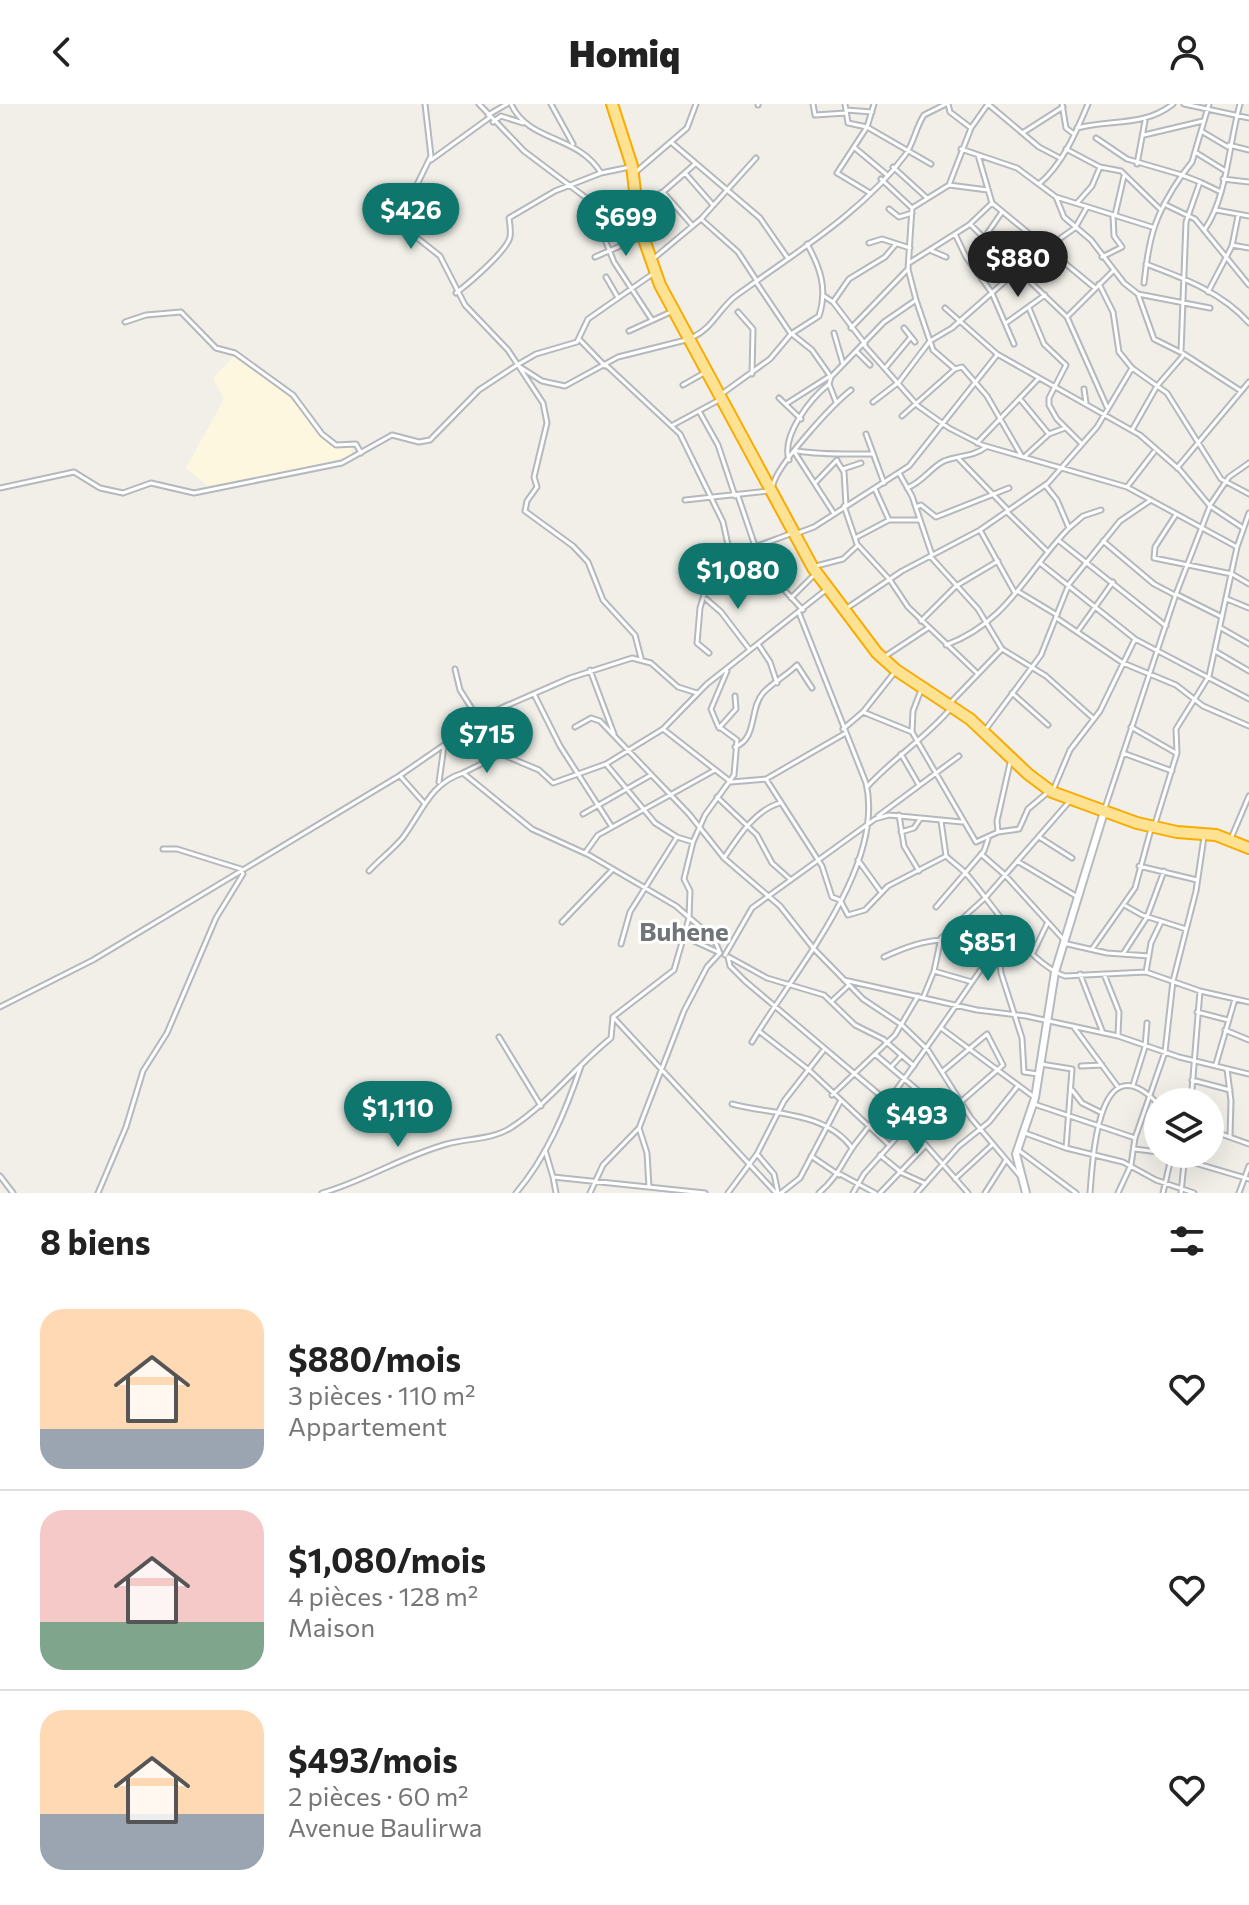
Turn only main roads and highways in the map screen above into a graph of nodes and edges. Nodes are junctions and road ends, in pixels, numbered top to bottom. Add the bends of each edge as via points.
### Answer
1 (612, 104) edge
2 (1104, 812) junction
3 (1247, 843) edge
4 (1026, 1193) edge

1 - 2 highway via 655,273 827,589 896,670 985,731 1051,791
2 - 3 highway via 1152,827
2 - 4 main road via 1055,972 1034,1101 1017,1149

